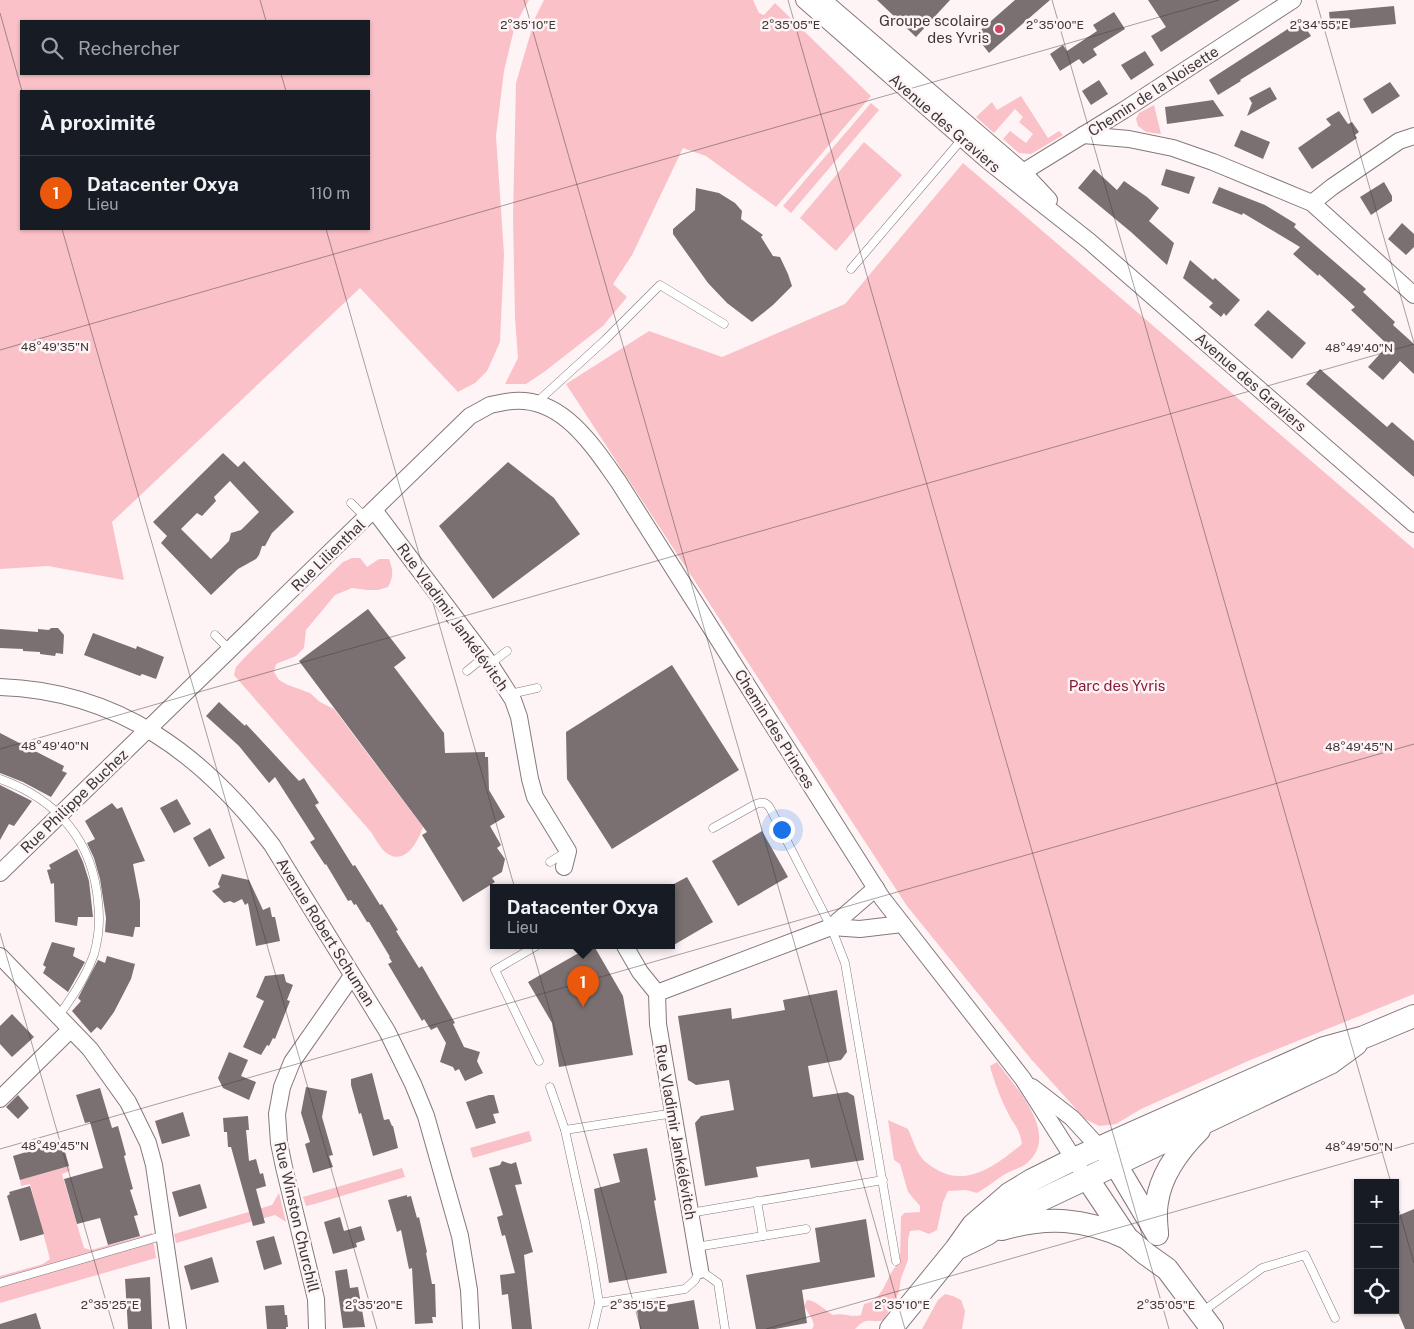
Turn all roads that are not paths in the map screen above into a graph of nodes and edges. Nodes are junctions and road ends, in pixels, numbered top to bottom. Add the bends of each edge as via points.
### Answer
1 (804, 0) edge
2 (823, 0) edge
3 (1293, 0) edge
4 (966, 133) junction
5 (1083, 135) junction
6 (1414, 136) edge
7 (1017, 176) junction
8 (1312, 203) junction
9 (851, 269) dead end
10 (1414, 295) edge
11 (724, 324) dead end
12 (517, 400) joint
13 (537, 402) junction
14 (351, 503) dead end
15 (370, 514) junction
16 (1414, 524) edge
17 (215, 635) dead end
18 (230, 650) junction
19 (507, 651) dead end
20 (487, 660) junction
21 (467, 671) dead end
22 (0, 687) edge
23 (537, 688) dead end
24 (510, 694) junction
25 (149, 729) junction
26 (0, 780) edge
27 (60, 814) junction
28 (713, 828) dead end
29 (560, 860) dead end
30 (0, 873) edge
31 (876, 888) junction
32 (902, 924) junction
33 (832, 927) junction
34 (531, 949) edge
35 (627, 949) edge
36 (0, 956) edge
37 (352, 976) junction
38 (657, 993) junction
39 (1414, 1016) edge
40 (58, 1017) junction
41 (70, 1030) junction
42 (1364, 1037) junction
43 (539, 1060) dead end
44 (1023, 1079) junction
45 (550, 1087) dead end
46 (0, 1099) edge
47 (674, 1113) junction
48 (1207, 1122) junction
49 (564, 1130) junction
50 (1100, 1148) junction
51 (1074, 1159) junction
52 (1116, 1165) junction
53 (1087, 1178) junction
54 (883, 1180) junction
55 (757, 1201) junction
56 (690, 1213) junction
57 (806, 1228) dead end
58 (1156, 1233) junction
59 (987, 1234) junction
60 (164, 1235) junction
61 (763, 1236) junction
62 (1127, 1238) junction
63 (696, 1247) junction
64 (956, 1249) junction
65 (896, 1261) dead end
66 (1167, 1269) junction
67 (700, 1270) junction
68 (0, 1283) edge
69 (599, 1303) junction
70 (1336, 1318) dead end
71 (1206, 1321) edge
72 (178, 1329) edge
73 (317, 1329) edge
74 (471, 1329) edge
75 (593, 1329) edge
76 (726, 1329) edge
77 (891, 1329) edge

1 - 4 street, Avenue des Graviers
2 - 4 street, Avenue des Graviers
3 - 5 street, Chemin de la Noisette
4 - 7 street, Avenue des Graviers
4 - 9 lane
5 - 7 street, Chemin de la Noisette
5 - 8 street via 1129,139 1173,148
6 - 8 street via 1399,141
7 - 16 street, Avenue des Graviers
8 - 10 street
11 - 13 lane via 660,285
12 - 13 street, Chemin des Princes
12 - 15 street, Rue Lilienthal via 492,405 470,416
13 - 31 street, Chemin des Princes via 564,417 592,446 618,481
14 - 15 lane
15 - 18 street, Rue Lilienthal
15 - 20 street, Rue Vladimir Jankélévitch
17 - 18 lane
18 - 25 street, Rue Lilienthal
19 - 20 lane
20 - 21 lane
20 - 24 street, Rue Vladimir Jankélévitch
22 - 25 street, Avenue Robert Schuman via 29,688 73,697
23 - 24 lane
24 - 29 street, Rue Vladimir Jankélévitch via 520,717 535,797
25 - 27 street, Rue Philippe Buchez
25 - 37 street, Avenue Robert Schuman via 218,782 252,819
26 - 27 lane via 35,795
27 - 30 street, Rue Philippe Buchez
27 - 40 lane via 77,834 92,866 99,921 91,961
28 - 33 lane via 756,804 766,803
31 - 32 street, Chemin des Princes
31 - 33 street
32 - 33 street via 860,929
32 - 44 street, Chemin des Princes
33 - 38 street
33 - 54 lane via 845,963
34 - 43 lane via 495,970
35 - 38 street
36 - 40 street
37 - 73 street, Rue Winston Churchill via 292,1062 282,1087 277,1114 284,1167 316,1298
37 - 74 street, Avenue Robert Schuman via 391,1039 426,1116 460,1236
38 - 47 street, Rue Vladimir Jankélévitch via 658,1024
39 - 42 main road
40 - 41 street
41 - 46 street
41 - 60 street via 90,1049 115,1082 145,1134 154,1164
42 - 48 main road via 1330,1064
42 - 50 main road via 1324,1048
44 - 50 street, Chemin des Princes via 1072,1118
44 - 51 street, Chemin des Princes
45 - 49 lane
47 - 49 lane
47 - 56 street, Rue Vladimir Jankélévitch
48 - 52 main road
48 - 58 main road via 1185,1144 1161,1184 1156,1204
49 - 69 lane
50 - 51 main road
50 - 52 street, Chemin des Princes
51 - 53 street, Chemin des Princes
51 - 64 main road via 1009,1194 973,1225
52 - 53 main road
52 - 58 main road
53 - 59 main road via 1026,1207
53 - 62 main road
54 - 55 lane
54 - 65 lane
55 - 56 lane
55 - 61 lane
56 - 63 street, Rue Vladimir Jankélévitch
57 - 61 lane
58 - 66 main road
59 - 62 main road via 1022,1224 1056,1220 1088,1224
59 - 64 main road
60 - 68 lane
60 - 72 street
61 - 63 lane
62 - 66 main road
63 - 67 street, Rue Vladimir Jankélévitch
64 - 77 main road
66 - 71 main road
67 - 69 lane via 685,1289
67 - 76 lane via 718,1283
69 - 75 lane
70 - 71 lane via 1305,1255 1262,1268

